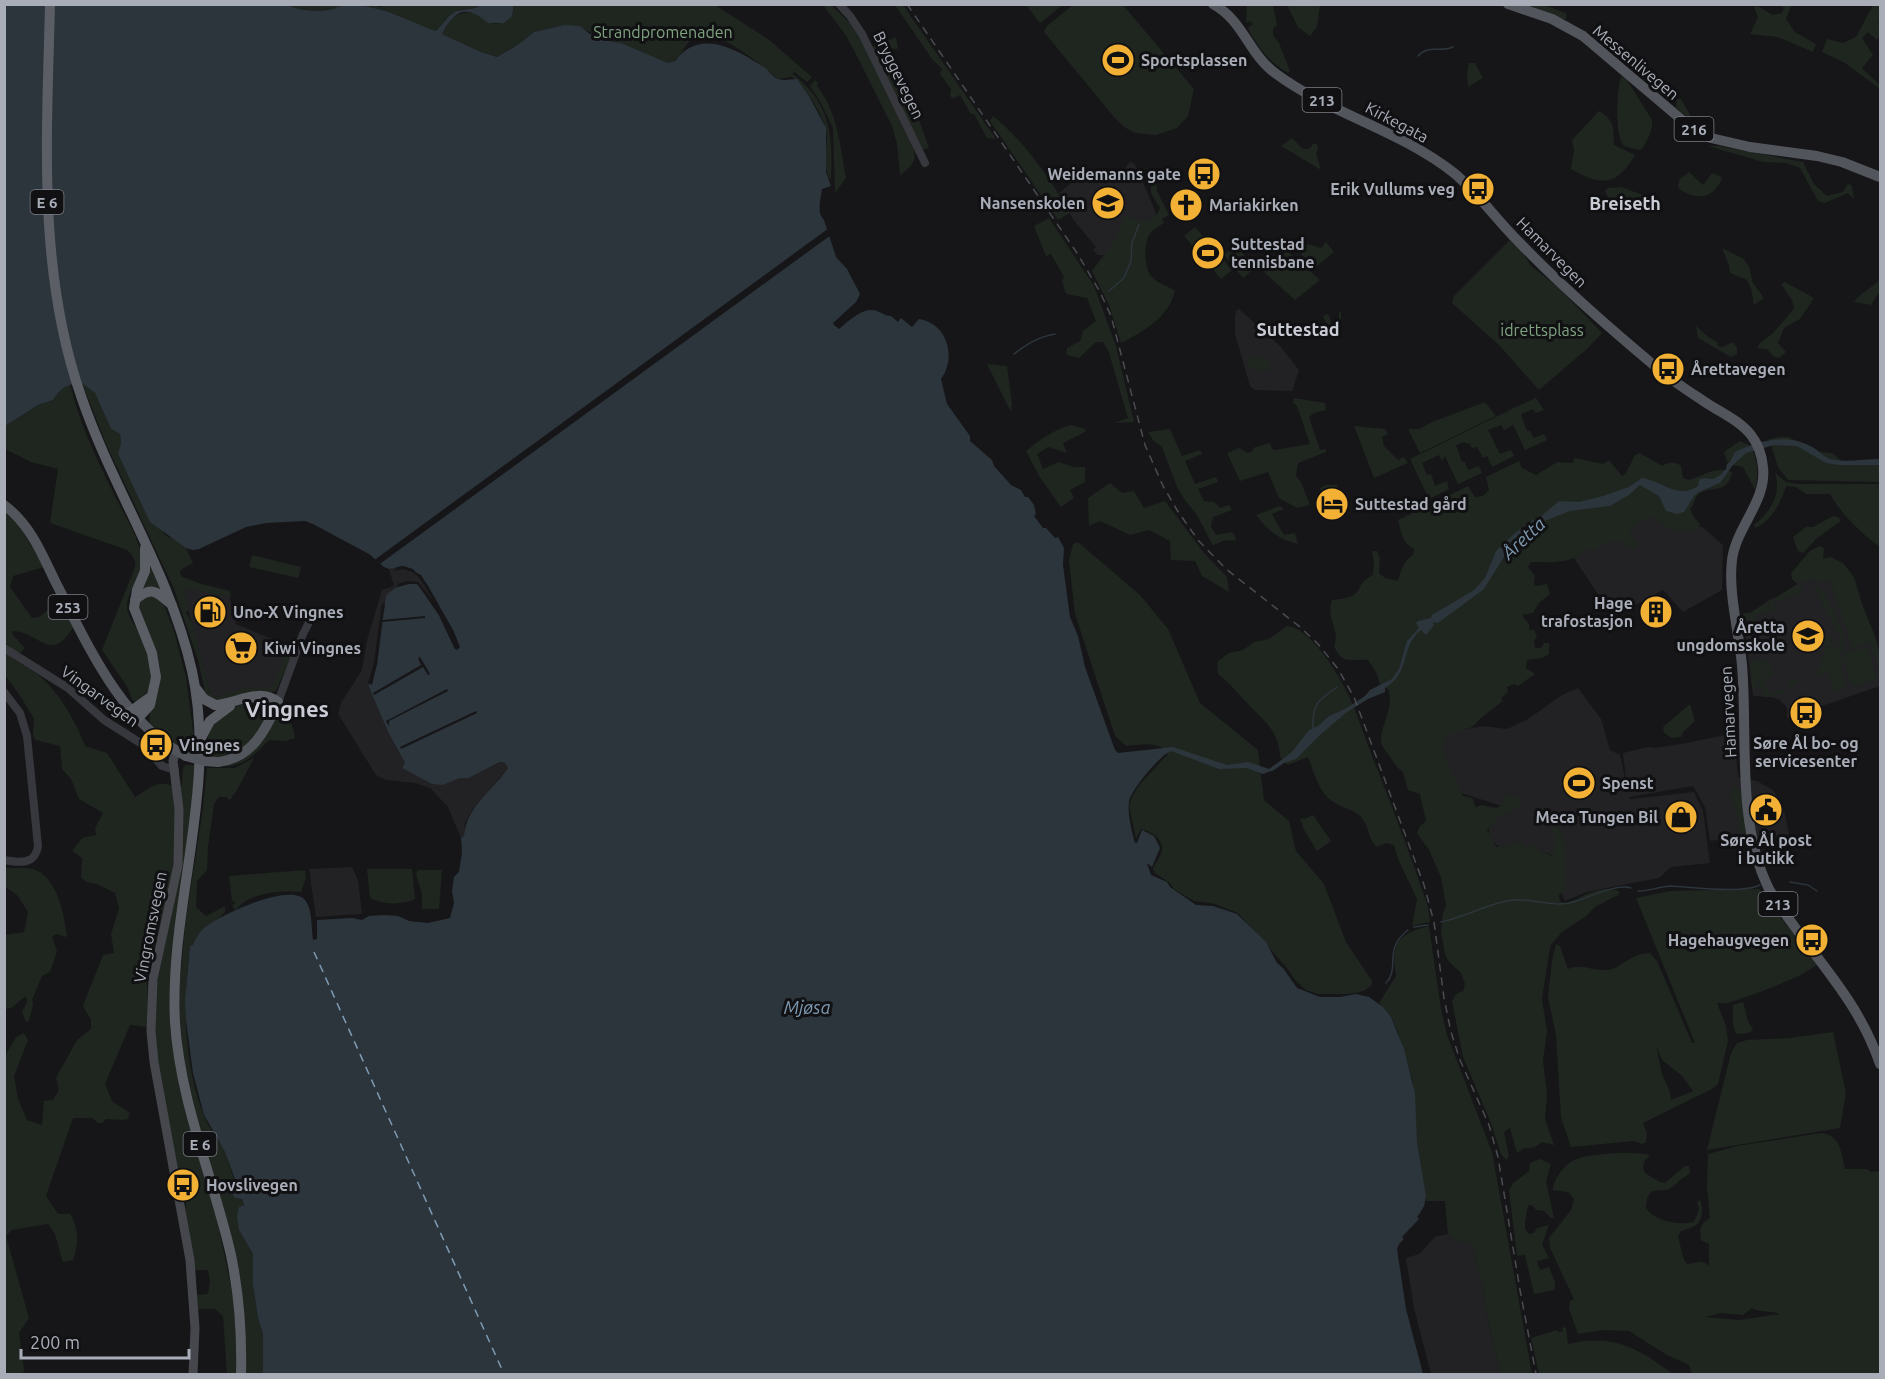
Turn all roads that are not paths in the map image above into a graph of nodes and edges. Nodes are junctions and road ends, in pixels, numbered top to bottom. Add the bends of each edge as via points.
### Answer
1 (50, 4) edge
2 (839, 4) edge
3 (1213, 4) edge
4 (1508, 4) edge
5 (925, 163) dead end
6 (1881, 177) edge
7 (1459, 178) joint
8 (4, 505) edge
9 (145, 541) junction
10 (135, 600) junction
11 (173, 606) junction
12 (315, 612) dead end
13 (4, 648) edge
14 (195, 687) junction
15 (4, 692) edge
16 (235, 702) junction
17 (276, 705) junction
18 (134, 714) junction
19 (200, 740) junction
20 (182, 753) junction
21 (175, 770) junction
22 (4, 860) edge
23 (1881, 1064) edge
24 (193, 1374) edge
25 (241, 1374) edge

1 - 9 highway, E 6 via 47,177 50,252 62,329 96,434
2 - 5 street, Bryggevegen via 862,34
3 - 7 main road, Kirkegata / 213 via 1237,24 1274,73 1428,155
4 - 6 main road, Messenlivegen / 216 via 1552,19 1583,36 1682,120 1711,138 1817,156
7 - 23 main road, Hamarvegen / 213 via 1600,320 1680,386 1745,428 1759,450 1763,468 1761,491 1736,542 1731,573 1745,700 1753,838 1769,889 1853,1004
8 - 18 main road, 253 via 31,534 86,640
9 - 10 highway via 146,571
9 - 11 highway, E 6
10 - 11 highway via 152,591
10 - 18 highway via 135,614 155,664 156,683 152,696
11 - 14 highway, E 6
12 - 17 street
13 - 21 street, Vingarvegen via 68,688 104,720 142,744 162,766
14 - 16 highway via 211,704
14 - 19 highway, E 6
15 - 22 street via 20,713 27,736 38,846 36,856 28,861
16 - 17 highway via 267,696
16 - 19 highway via 213,718
17 - 20 main road, 253, bridge via 252,747 238,757 209,762
18 - 20 main road, 253 via 157,737
19 - 25 highway, E 6 via 197,812 176,969 176,1029 189,1106 231,1258 240,1315
20 - 21 main road
21 - 24 main road, Vingromsvegen via 178,865 155,963 151,1031 194,1288

